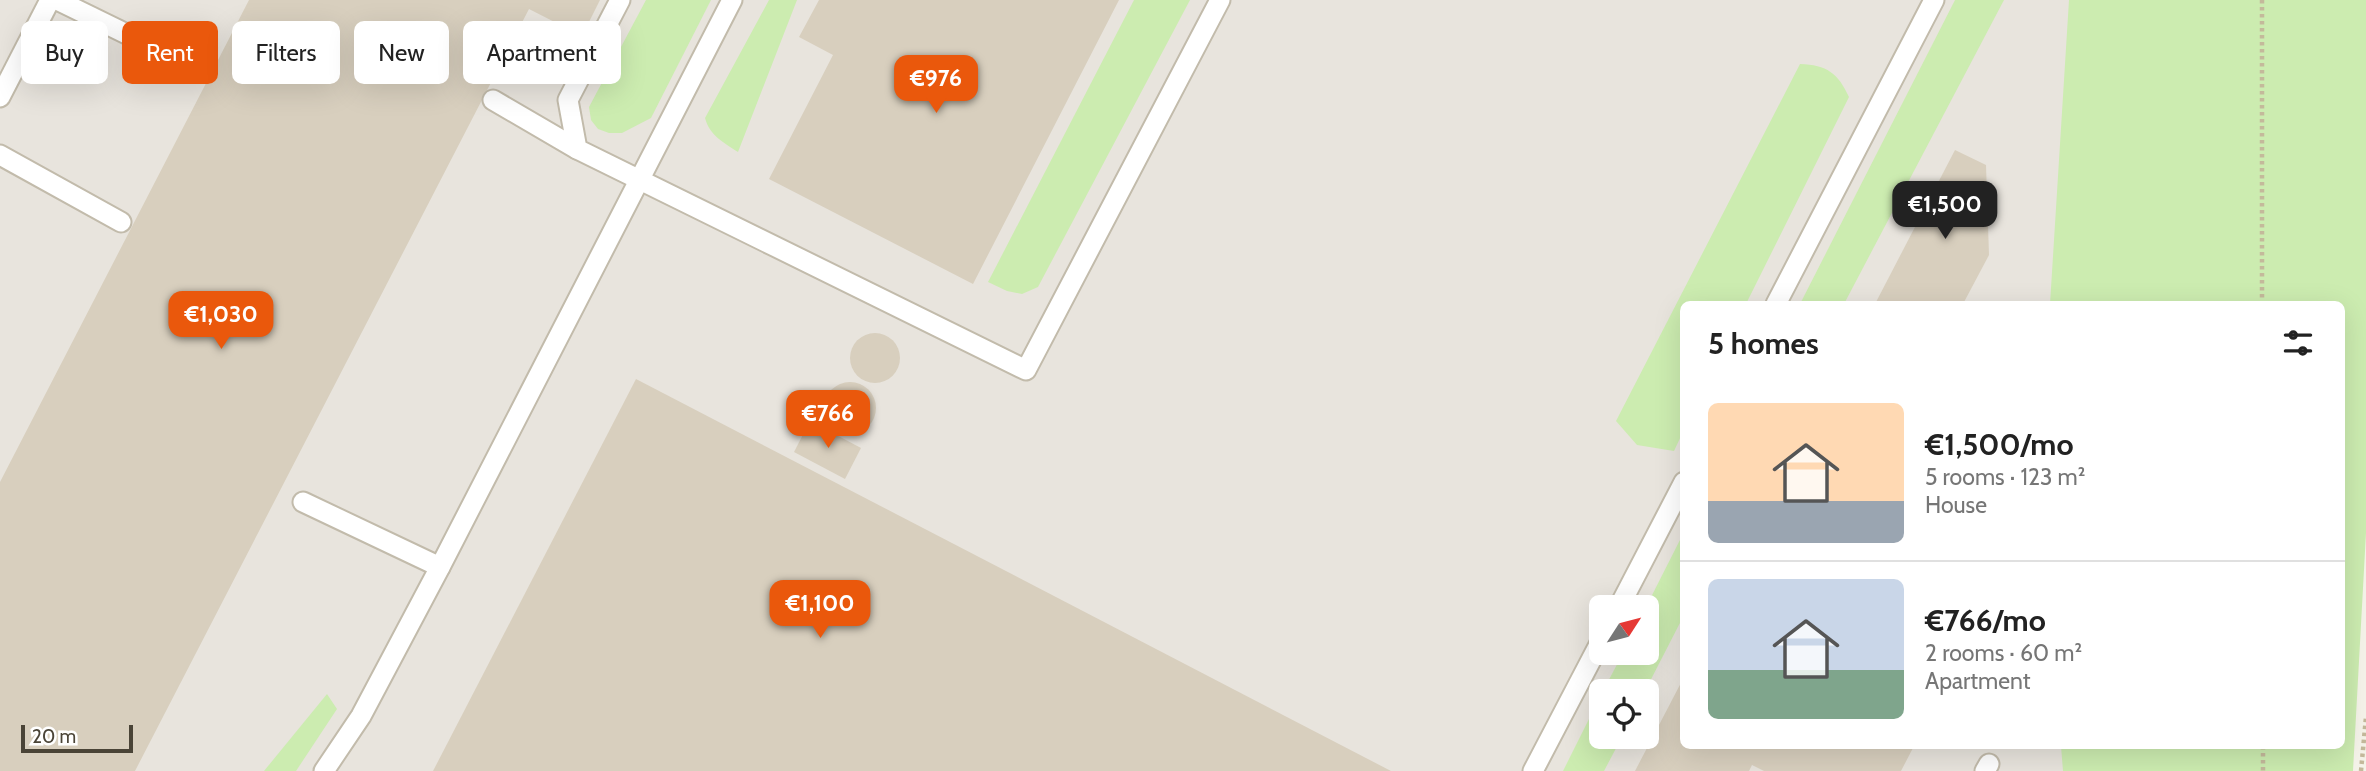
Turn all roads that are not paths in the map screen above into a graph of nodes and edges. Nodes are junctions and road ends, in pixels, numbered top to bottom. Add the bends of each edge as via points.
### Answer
1 (50, 0) edge
2 (57, 0) edge
3 (620, 0) edge
4 (732, 0) edge
5 (1220, 0) edge
6 (1934, 0) edge
7 (122, 32) edge
8 (0, 97) edge
9 (493, 100) dead end
10 (577, 149) junction
11 (0, 155) edge
12 (640, 179) junction
13 (121, 222) dead end
14 (1778, 301) edge
15 (1680, 490) edge
16 (303, 502) dead end
17 (440, 567) junction
18 (1625, 595) edge
19 (1589, 663) edge
20 (324, 771) edge
21 (1533, 771) edge

1 - 8 lane
2 - 7 lane
3 - 10 lane via 568,100
4 - 12 lane
5 - 12 lane via 1026,370
6 - 14 lane
9 - 10 lane
10 - 12 lane
11 - 13 lane
12 - 17 lane
15 - 18 lane
16 - 17 lane
17 - 20 lane via 361,716
19 - 21 lane

